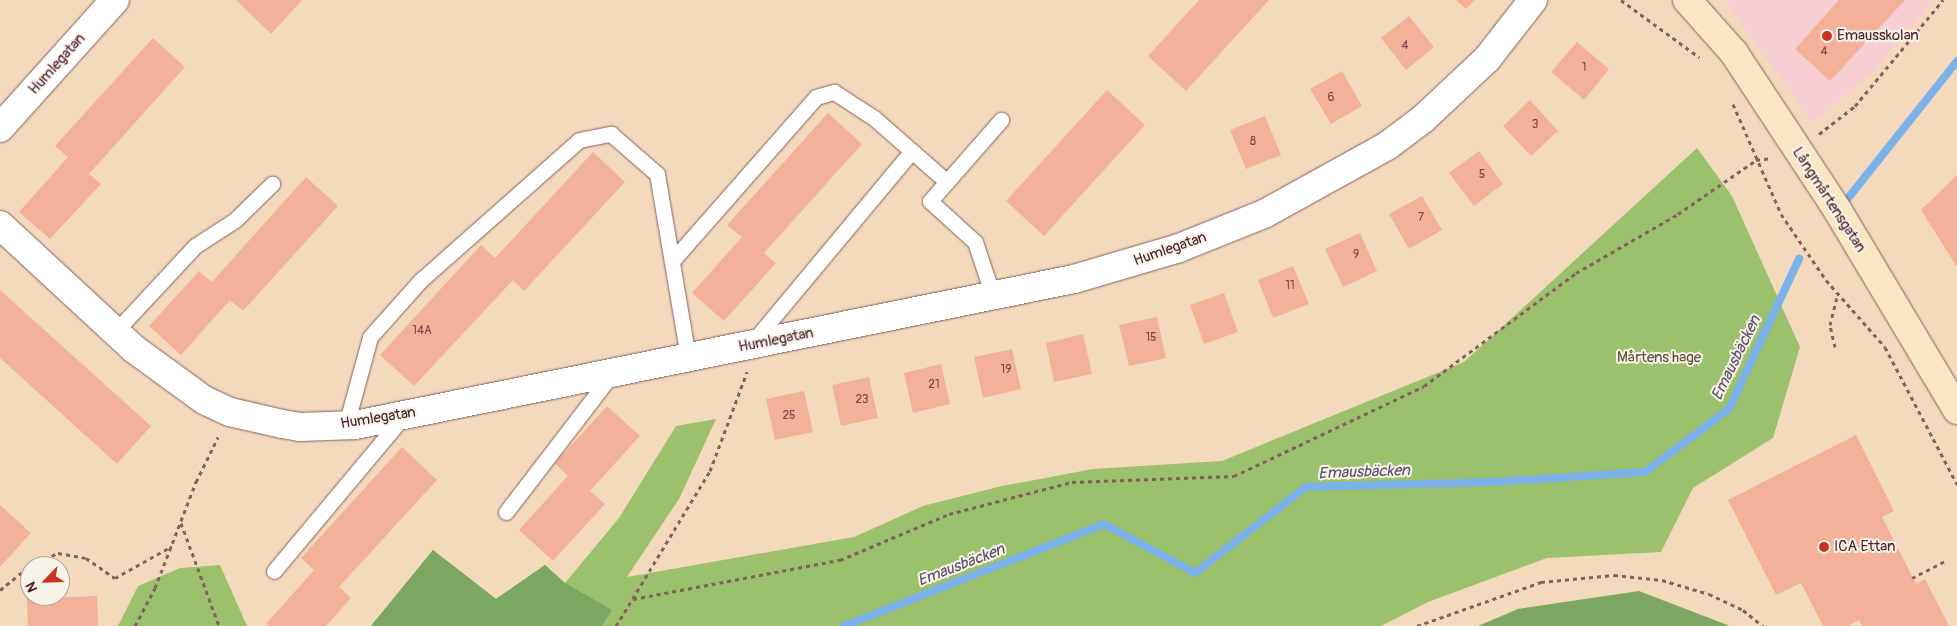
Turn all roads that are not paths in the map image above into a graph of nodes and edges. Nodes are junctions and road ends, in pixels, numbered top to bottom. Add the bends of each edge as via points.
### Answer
1 (114, 0) edge
2 (1533, 0) edge
3 (1687, 0) edge
4 (1001, 120) dead end
5 (0, 128) edge
6 (912, 151) junction
7 (947, 182) junction
8 (272, 184) dead end
9 (0, 224) edge
10 (672, 261) junction
11 (993, 296) junction
12 (115, 332) junction
13 (750, 345) junction
14 (688, 357) junction
15 (613, 372) junction
16 (1957, 410) edge
17 (405, 414) junction
18 (346, 425) junction
19 (506, 512) dead end
20 (274, 571) dead end

1 - 5 street, Humlegatan
2 - 11 street, Humlegatan via 1487,59 1423,119 1350,168 1264,214 1179,248 1074,279
3 - 16 street, Långmårtensgatan via 1734,53 1838,211
4 - 7 lane
6 - 7 lane
6 - 10 lane via 874,118 834,92 816,97
6 - 13 lane
7 - 11 lane via 930,201 975,242
8 - 12 lane via 235,220 195,246
9 - 12 street, Humlegatan
10 - 14 lane
10 - 18 lane via 657,174 610,134 579,140 421,280 370,337
11 - 13 street, Humlegatan
12 - 18 street, Humlegatan via 174,380 230,412 300,427
13 - 14 street, Humlegatan
14 - 15 street, Humlegatan
15 - 17 street, Humlegatan
15 - 19 lane
17 - 18 street, Humlegatan
17 - 20 lane

